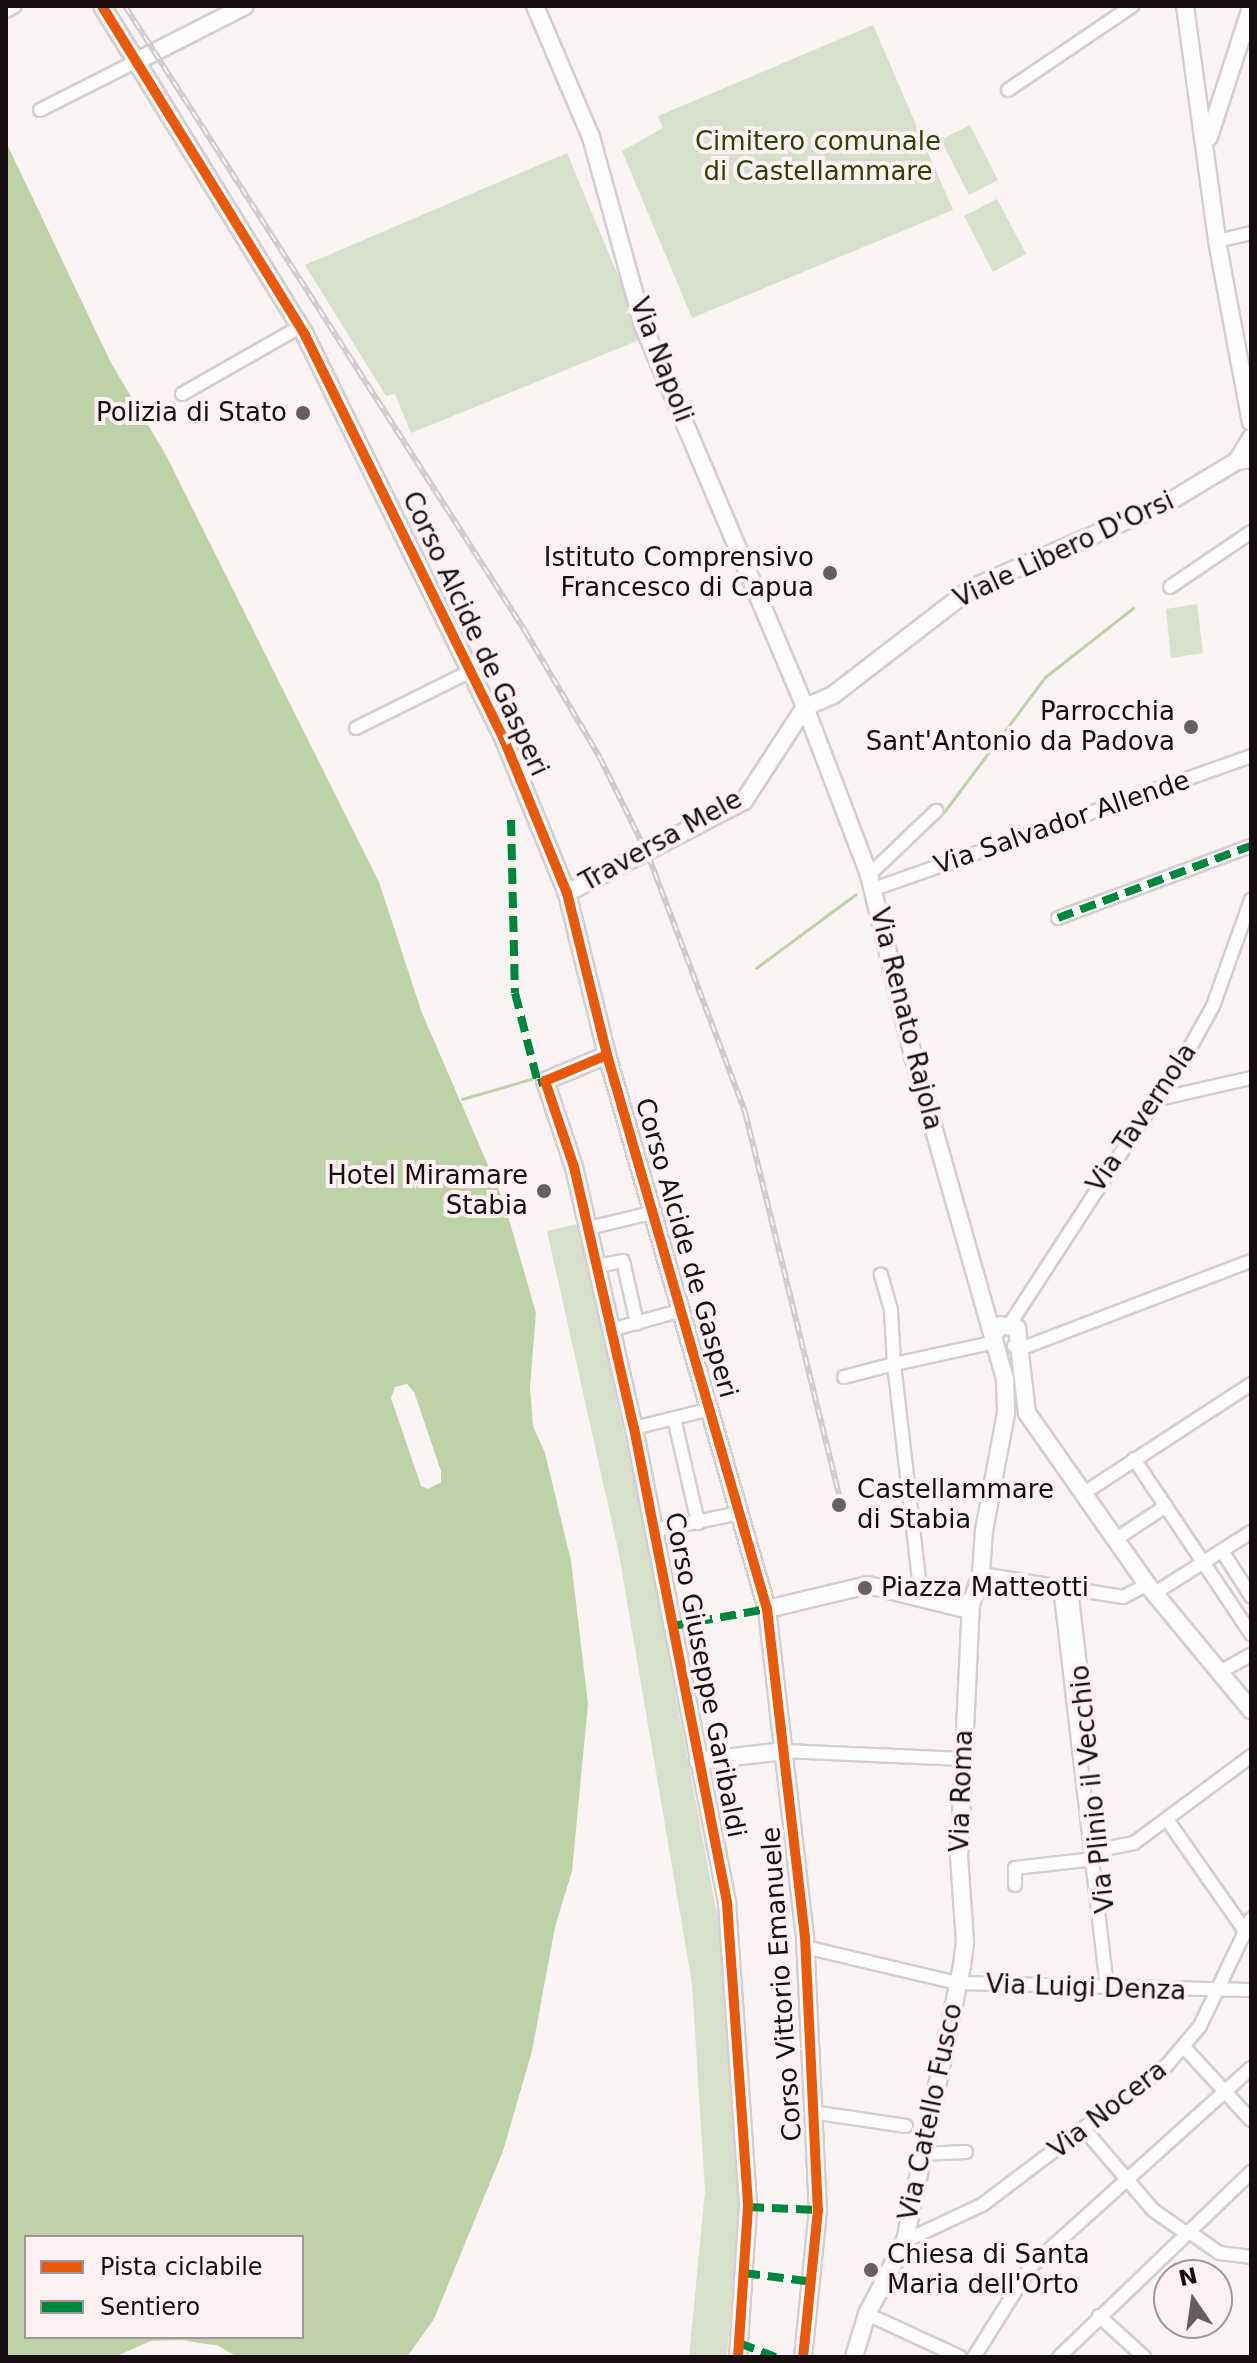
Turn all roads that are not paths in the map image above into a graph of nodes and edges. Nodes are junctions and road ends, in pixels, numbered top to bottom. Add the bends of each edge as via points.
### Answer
1 (15, 6) edge
2 (102, 6) edge
3 (245, 6) edge
4 (535, 6) edge
5 (1132, 6) edge
6 (1185, 6) edge
7 (1251, 8) edge
8 (6, 11) edge
9 (137, 61) junction
10 (1008, 90) dead end
11 (40, 110) dead end
12 (1207, 142) junction
13 (1251, 233) edge
14 (1217, 241) junction
15 (300, 327) junction
16 (182, 394) dead end
17 (1251, 422) edge
18 (1251, 438) edge
19 (1244, 460) edge
20 (1251, 532) edge
21 (1170, 587) dead end
22 (471, 671) junction
23 (805, 707) junction
24 (356, 728) dead end
25 (1251, 756) edge
26 (936, 811) dead end
27 (1251, 846) edge
28 (871, 882) junction
29 (567, 893) junction
30 (1251, 900) edge
31 (1058, 918) dead end
32 (607, 1055) junction
33 (1251, 1078) edge
34 (1154, 1100) junction
35 (655, 1212) junction
36 (589, 1228) junction
37 (1251, 1261) edge
38 (597, 1266) junction
39 (881, 1274) dead end
40 (682, 1310) junction
41 (637, 1323) junction
42 (1010, 1324) joint
43 (611, 1330) junction
44 (1007, 1343) junction
45 (894, 1364) junction
46 (844, 1377) dead end
47 (1024, 1377) junction
48 (1005, 1380) junction
49 (1251, 1385) edge
50 (711, 1409) junction
51 (1006, 1413) junction
52 (1027, 1413) junction
53 (674, 1418) junction
54 (634, 1428) junction
55 (1134, 1459) junction
56 (1084, 1493) junction
57 (1166, 1506) junction
58 (740, 1513) junction
59 (698, 1523) junction
60 (656, 1530) junction
61 (1250, 1534) edge
62 (1116, 1539) junction
63 (1222, 1551) junction
64 (1203, 1562) junction
65 (981, 1574) junction
66 (1066, 1588) junction
67 (1151, 1589) junction
68 (1251, 1596) edge
69 (921, 1597) junction
70 (970, 1604) junction
71 (767, 1609) junction
72 (1251, 1634) edge
73 (1251, 1655) edge
74 (1218, 1673) junction
75 (1251, 1710) edge
76 (785, 1751) junction
77 (1251, 1756) edge
78 (962, 1759) junction
79 (698, 1761) junction
80 (1168, 1821) junction
81 (1096, 1853) junction
82 (1015, 1885) dead end
83 (1247, 1924) edge
84 (805, 1947) junction
85 (957, 1983) junction
86 (1111, 1988) junction
87 (1251, 1990) edge
88 (1216, 1991) junction
89 (1184, 2047) junction
90 (1251, 2068) edge
91 (1225, 2091) junction
92 (812, 2112) junction
93 (1251, 2120) edge
94 (906, 2126) dead end
95 (1084, 2129) junction
96 (966, 2152) dead end
97 (920, 2154) junction
98 (1251, 2172) edge
99 (1126, 2180) junction
100 (1186, 2231) junction
101 (905, 2241) junction
102 (1251, 2257) edge
103 (867, 2314) junction
104 (1099, 2316) junction
105 (738, 2357) edge
106 (803, 2357) edge
107 (854, 2357) edge
108 (960, 2357) edge
109 (974, 2357) edge
110 (1059, 2357) edge
111 (1144, 2357) edge

1 - 8 street
2 - 9 street, Corso Alcide de Gasperi
3 - 9 street
4 - 23 street, Via Napoli via 591,137 643,325
5 - 10 street
6 - 12 street
7 - 12 street
9 - 11 street
9 - 15 street, Corso Alcide de Gasperi
12 - 14 street
13 - 14 street
14 - 17 street
15 - 16 street
15 - 22 street, Corso Alcide de Gasperi
18 - 19 street
19 - 23 street, Viale Libero D'Orsi via 1169,502 972,588 833,695
20 - 21 street
22 - 24 street
22 - 29 street, Corso Alcide de Gasperi
23 - 28 street, Via Renato Rajola
23 - 29 street, Traversa Mele via 744,801
25 - 28 street, Via Salvador Allende
26 - 28 street
27 - 31 street
28 - 44 street, Via Renato Rajola via 913,1056
29 - 32 street, Corso Alcide de Gasperi
30 - 34 street, Via Tavernola via 1213,1006
32 - 35 street, Corso Alcide de Gasperi
32 - 36 street, Corso Giuseppe Garibaldi via 545,1081
33 - 34 street
34 - 42 street, Via Tavernola
35 - 36 street
35 - 40 street, Corso Alcide de Gasperi
36 - 38 street, Corso Giuseppe Garibaldi
37 - 44 street
38 - 41 street via 623,1261
38 - 43 street, Corso Giuseppe Garibaldi
39 - 45 street via 891,1310
40 - 41 street
40 - 50 street, Corso Alcide de Gasperi
41 - 43 street
42 - 44 street
43 - 54 street, Corso Giuseppe Garibaldi
44 - 45 street
44 - 47 street
44 - 48 street, Via Roma
45 - 46 street
45 - 69 street
47 - 48 street via 1019,1383
47 - 52 street
48 - 51 street, Via Roma
49 - 55 street
50 - 53 street
50 - 58 street, Corso Alcide de Gasperi
51 - 52 street
51 - 65 street, Via Roma
52 - 56 street
53 - 54 street
53 - 59 street
54 - 60 street, Corso Giuseppe Garibaldi
55 - 56 street
55 - 57 street
56 - 62 street
57 - 62 street
57 - 64 street
58 - 59 street
58 - 71 street, Corso Alcide de Gasperi
59 - 60 street
60 - 79 street, Corso Giuseppe Garibaldi
61 - 63 street
62 - 67 street
63 - 64 street
63 - 68 street
64 - 67 street
64 - 72 street
65 - 66 street
65 - 70 street, Via Roma
66 - 67 street via 1123,1597
66 - 81 street, Via Plinio il Vecchio
67 - 74 street
69 - 70 street
69 - 71 street via 868,1585
70 - 78 street, Via Roma
71 - 76 street, Corso Vittorio Emanuele
73 - 74 street
74 - 75 street
76 - 78 street
76 - 79 street
76 - 84 street, Corso Vittorio Emanuele
77 - 80 street
78 - 85 street, Via Roma via 959,1857 965,1942
79 - 105 street, Corso Giuseppe Garibaldi via 727,1903 737,2024 748,2207
80 - 81 street via 1134,1843
80 - 83 street
81 - 82 street via 1015,1868
81 - 86 street, Via Plinio il Vecchio
83 - 88 street, Via Nocera
84 - 85 street, Via Luigi Denza
84 - 92 street, Corso Vittorio Emanuele
85 - 86 street, Via Luigi Denza
85 - 97 street, Via Catello Fusco
86 - 88 street, Via Luigi Denza
87 - 88 street, Via Luigi Denza
88 - 89 street, Via Nocera
89 - 91 street
89 - 95 street, Via Nocera
90 - 91 street
91 - 93 street
91 - 99 street
92 - 94 street
92 - 106 street, Corso Vittorio Emanuele via 818,2210
95 - 99 street
95 - 101 street, Via Nocera via 982,2205
96 - 97 street
97 - 101 street, Via Catello Fusco
98 - 100 street
99 - 100 street via 1165,2222
99 - 109 street via 1031,2266
100 - 102 street via 1219,2253
100 - 104 street
101 - 103 street, Via Catello Fusco
103 - 107 street, Via Catello Fusco
103 - 108 street
104 - 110 street
104 - 111 street

